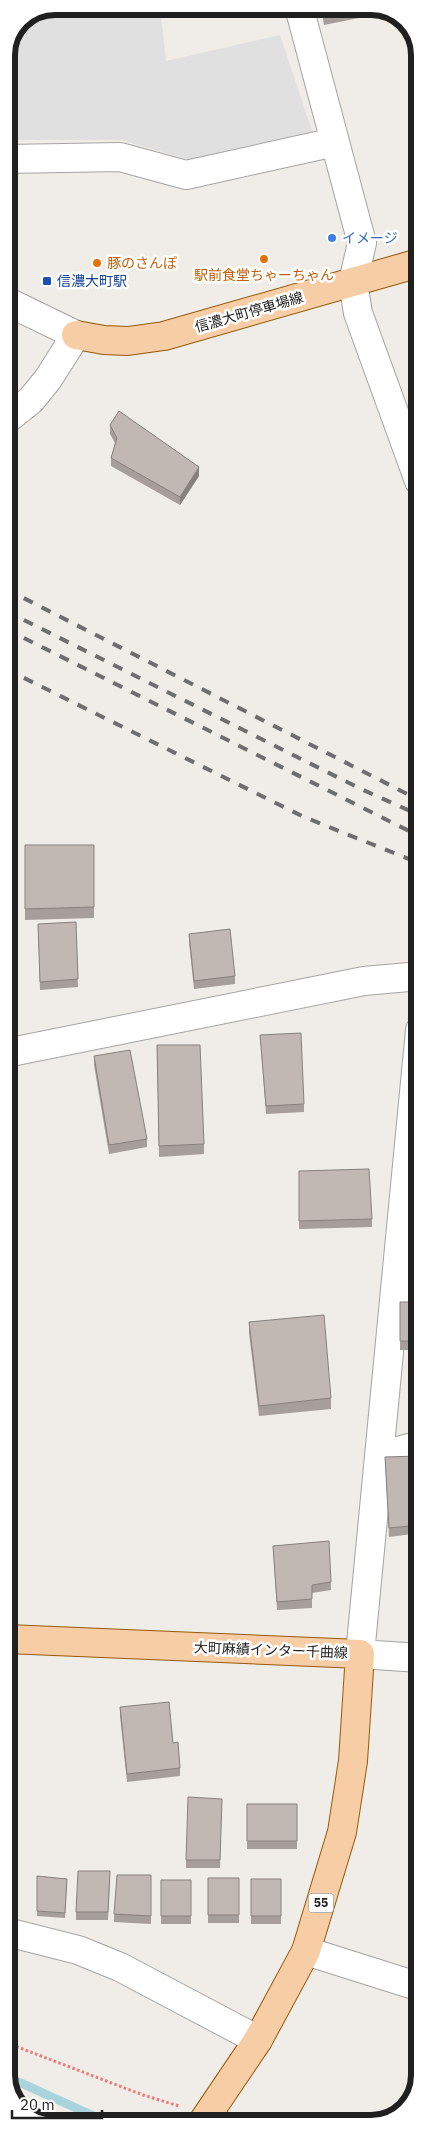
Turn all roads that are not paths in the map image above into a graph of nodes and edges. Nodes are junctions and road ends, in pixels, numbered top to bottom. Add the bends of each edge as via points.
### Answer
1 (302, 15) edge
2 (336, 142) junction
3 (15, 159) edge
4 (411, 266) edge
5 (353, 282) junction
6 (15, 305) edge
7 (76, 335) junction
8 (15, 412) edge
9 (411, 459) edge
10 (411, 977) edge
11 (15, 1050) edge
12 (411, 1126) edge
13 (411, 1447) edge
14 (380, 1456) junction
15 (15, 1639) edge
16 (360, 1654) junction
17 (411, 1657) edge
18 (15, 1934) edge
19 (306, 1951) junction
20 (411, 1984) edge
21 (258, 2040) junction
22 (194, 2115) edge

1 - 2 street
2 - 3 street via 186,175 120,156
2 - 5 street via 362,243
4 - 5 main road, 信濃大町停車場線
5 - 7 main road, 信濃大町停車場線 via 164,336 128,341
5 - 9 street via 358,313
6 - 7 street
7 - 8 street via 37,393
10 - 11 street via 364,981
12 - 14 street
13 - 14 street
14 - 16 street
15 - 16 main road, 大町麻績インター千曲線
16 - 17 street
16 - 19 main road, 大町麻績インター千曲線 / 55 via 353,1761 342,1832
18 - 21 street via 78,1950 120,1966
19 - 20 street
19 - 21 main road, 大町麻績インター千曲線 / 55
21 - 22 main road, 大町麻績インター千曲線 / 55

